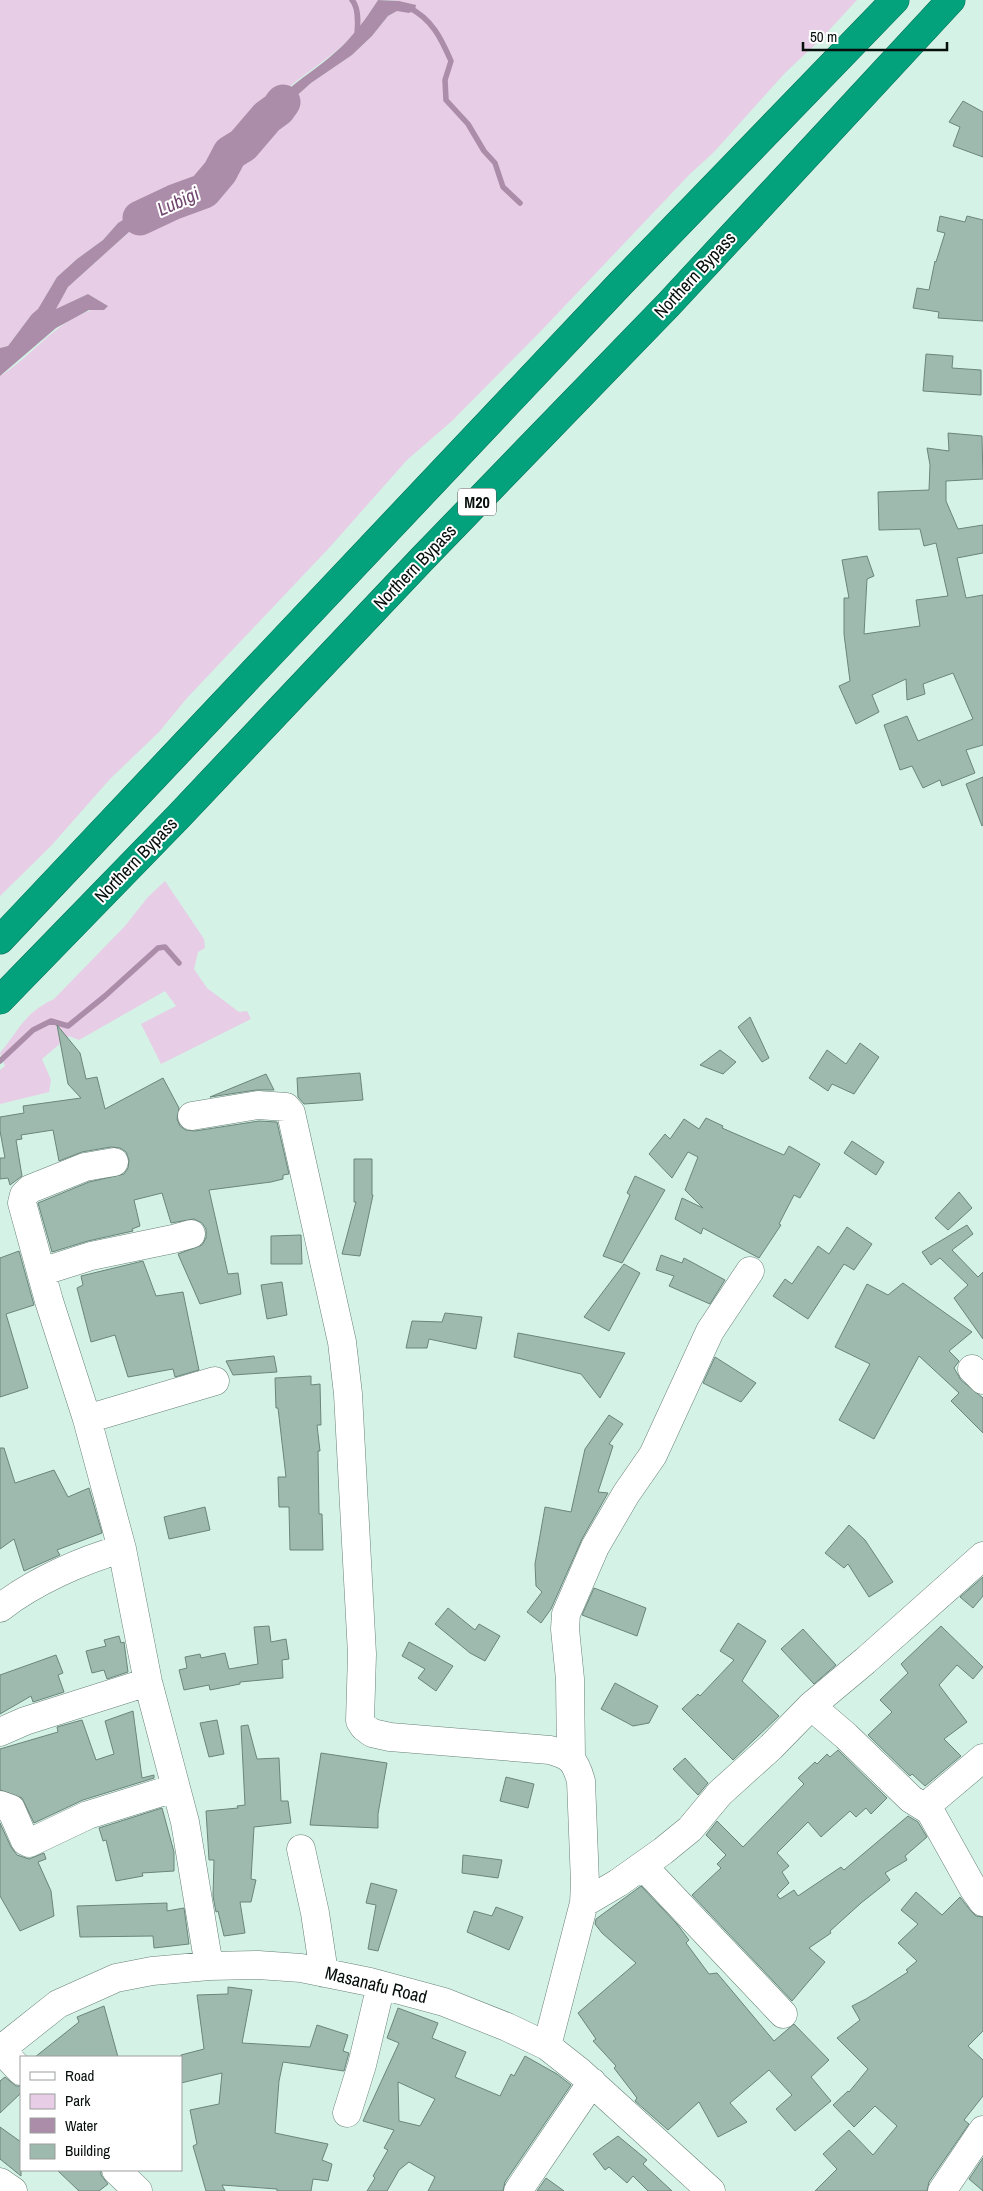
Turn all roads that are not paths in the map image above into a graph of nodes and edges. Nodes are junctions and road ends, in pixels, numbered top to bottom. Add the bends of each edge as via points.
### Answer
1 (895, 0) edge
2 (951, 0) edge
3 (0, 940) edge
4 (0, 1000) edge
5 (192, 1116) dead end
6 (114, 1162) dead end
7 (192, 1234) dead end
8 (750, 1271) dead end
9 (41, 1272) junction
10 (215, 1381) dead end
11 (87, 1419) junction
12 (122, 1549) junction
13 (983, 1556) edge
14 (4, 1595) edge
15 (148, 1682) junction
16 (811, 1706) junction
17 (0, 1732) edge
18 (571, 1758) junction
19 (983, 1758) edge
20 (175, 1788) junction
21 (0, 1805) edge
22 (925, 1807) junction
23 (301, 1849) dead end
24 (643, 1866) junction
25 (983, 1902) edge
26 (584, 1904) junction
27 (210, 1966) junction
28 (324, 1973) junction
29 (381, 1985) junction
30 (782, 2014) dead end
31 (547, 2046) junction
32 (0, 2049) edge
33 (20, 2070) edge
34 (592, 2082) junction
35 (347, 2113) dead end
36 (983, 2130) edge
37 (117, 2171) edge
38 (0, 2182) edge
39 (13, 2191) edge
40 (138, 2191) edge
41 (518, 2191) edge
42 (712, 2191) edge
43 (942, 2191) edge

1 - 3 highway, M20 via 600,305
2 - 4 highway, Northern Bypass / M20 via 669,304
5 - 18 street via 270,1104 286,1107 291,1113 342,1342 354,1465 362,1654 359,1713 364,1727 372,1733 390,1737 527,1747
6 - 9 street via 78,1170 30,1189 24,1195 24,1213
7 - 9 street via 91,1256
8 - 18 street via 710,1331 653,1455 594,1546 566,1614
9 - 11 street
10 - 11 street
11 - 12 street
12 - 14 street
12 - 15 street
13 - 16 street
15 - 17 street via 25,1720
15 - 20 street
16 - 22 street via 911,1799
16 - 24 street via 720,1793 690,1829
18 - 26 street via 578,1767 581,1781
19 - 22 street
20 - 21 street via 88,1815 29,1843 25,1841 12,1809
20 - 27 street via 189,1840
22 - 25 street
23 - 28 street
24 - 26 street
24 - 30 street
26 - 31 street
27 - 28 street, Masanafu Road via 258,1965
27 - 32 street, Masanafu Road via 116,1978 58,2004
28 - 29 street, Masanafu Road
29 - 31 street, Masanafu Road via 444,2002 507,2026
29 - 35 street
31 - 34 street, Masanafu Road
32 - 33 street
34 - 41 street
34 - 42 street, Masanafu Road
36 - 43 street
37 - 40 street
38 - 39 street

